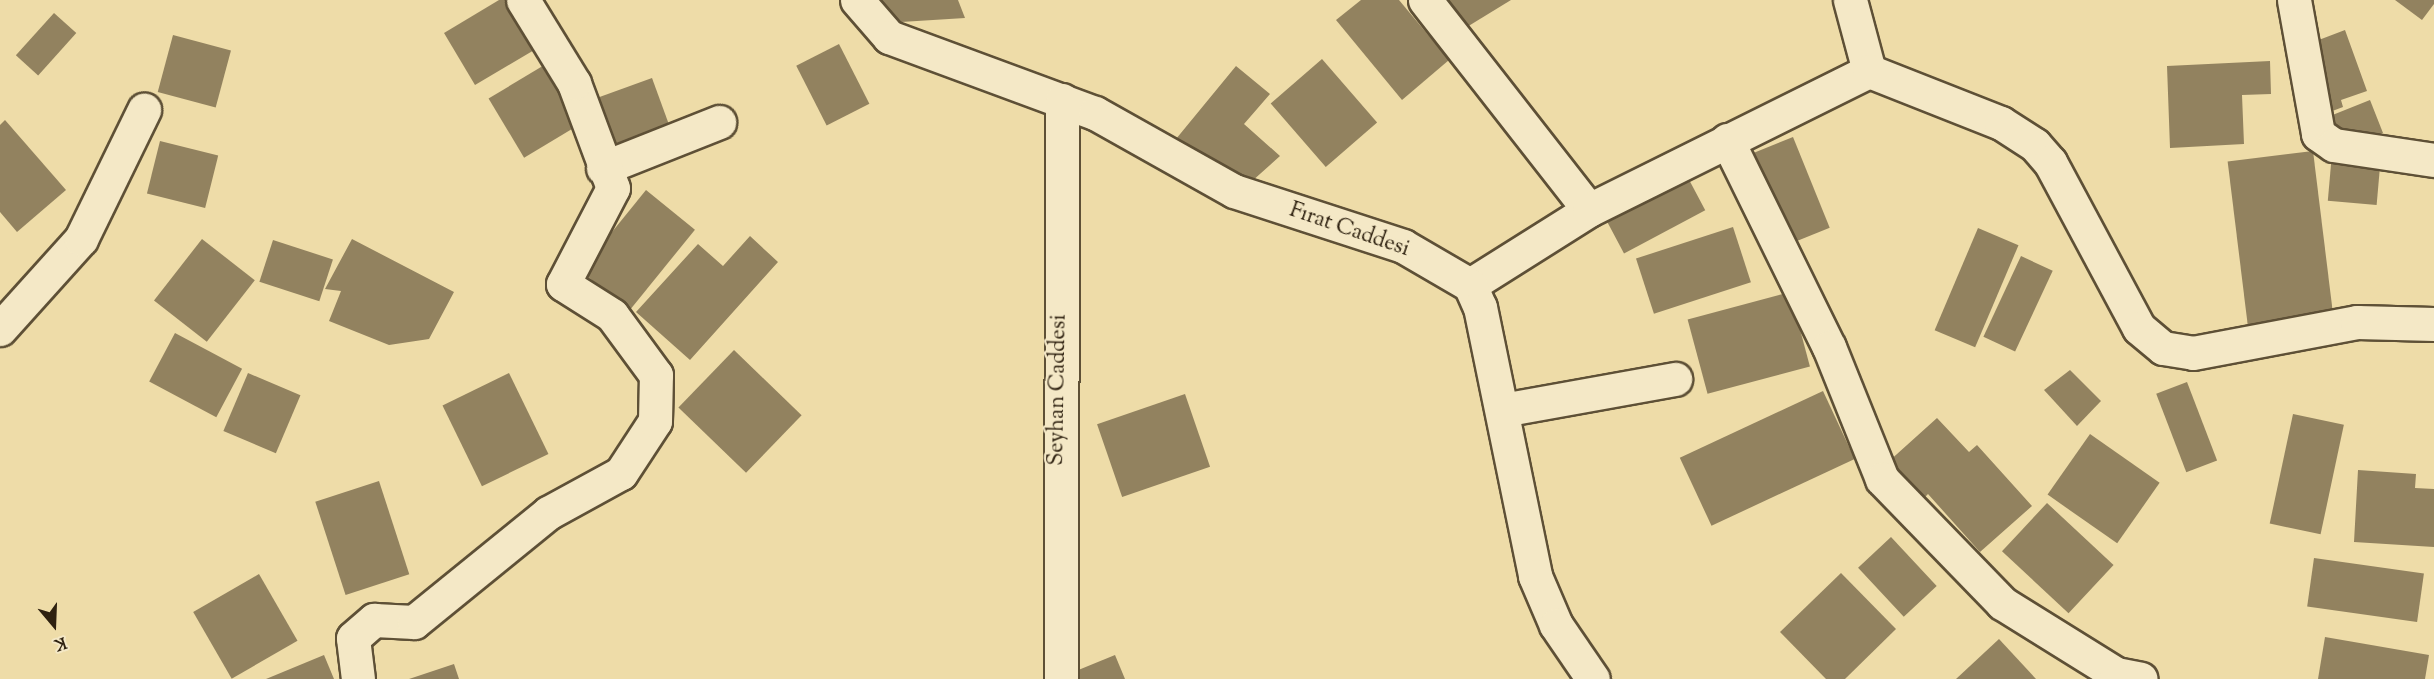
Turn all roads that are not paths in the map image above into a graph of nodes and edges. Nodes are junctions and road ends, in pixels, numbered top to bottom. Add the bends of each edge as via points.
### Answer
1 (523, 0) edge
2 (857, 0) edge
3 (1425, 0) edge
4 (1850, 0) edge
5 (2294, 0) edge
6 (1869, 71) junction
7 (1062, 100) junction
8 (144, 110) dead end
9 (719, 122) dead end
10 (1727, 140) junction
11 (2434, 160) edge
12 (603, 168) junction
13 (1589, 210) junction
14 (1470, 285) junction
15 (2434, 324) edge
16 (0, 329) edge
17 (1675, 379) dead end
18 (1502, 410) junction
19 (358, 679) edge
20 (1061, 679) edge
21 (1593, 679) edge
22 (2141, 679) edge

1 - 12 street via 574,83
2 - 7 street, Fırat Caddesi via 889,37
3 - 13 street
4 - 6 street
5 - 11 street via 2318,134 2334,145
6 - 10 street
6 - 15 street via 2001,123 2035,145 2050,162 2139,328 2163,348 2193,353 2357,322
7 - 14 street, Fırat Caddesi via 1123,126 1234,191 1403,246
7 - 20 street, Seyhan Caddesi
8 - 16 street via 81,239
9 - 12 street
10 - 13 street
10 - 22 street via 1829,348 1881,479 2002,603 2116,674
12 - 19 street via 613,188 563,284 612,315 656,375 655,420 621,472 548,513 414,622 374,620 353,638
13 - 14 street
14 - 18 street
17 - 18 street
18 - 21 street via 1535,576 1556,625

